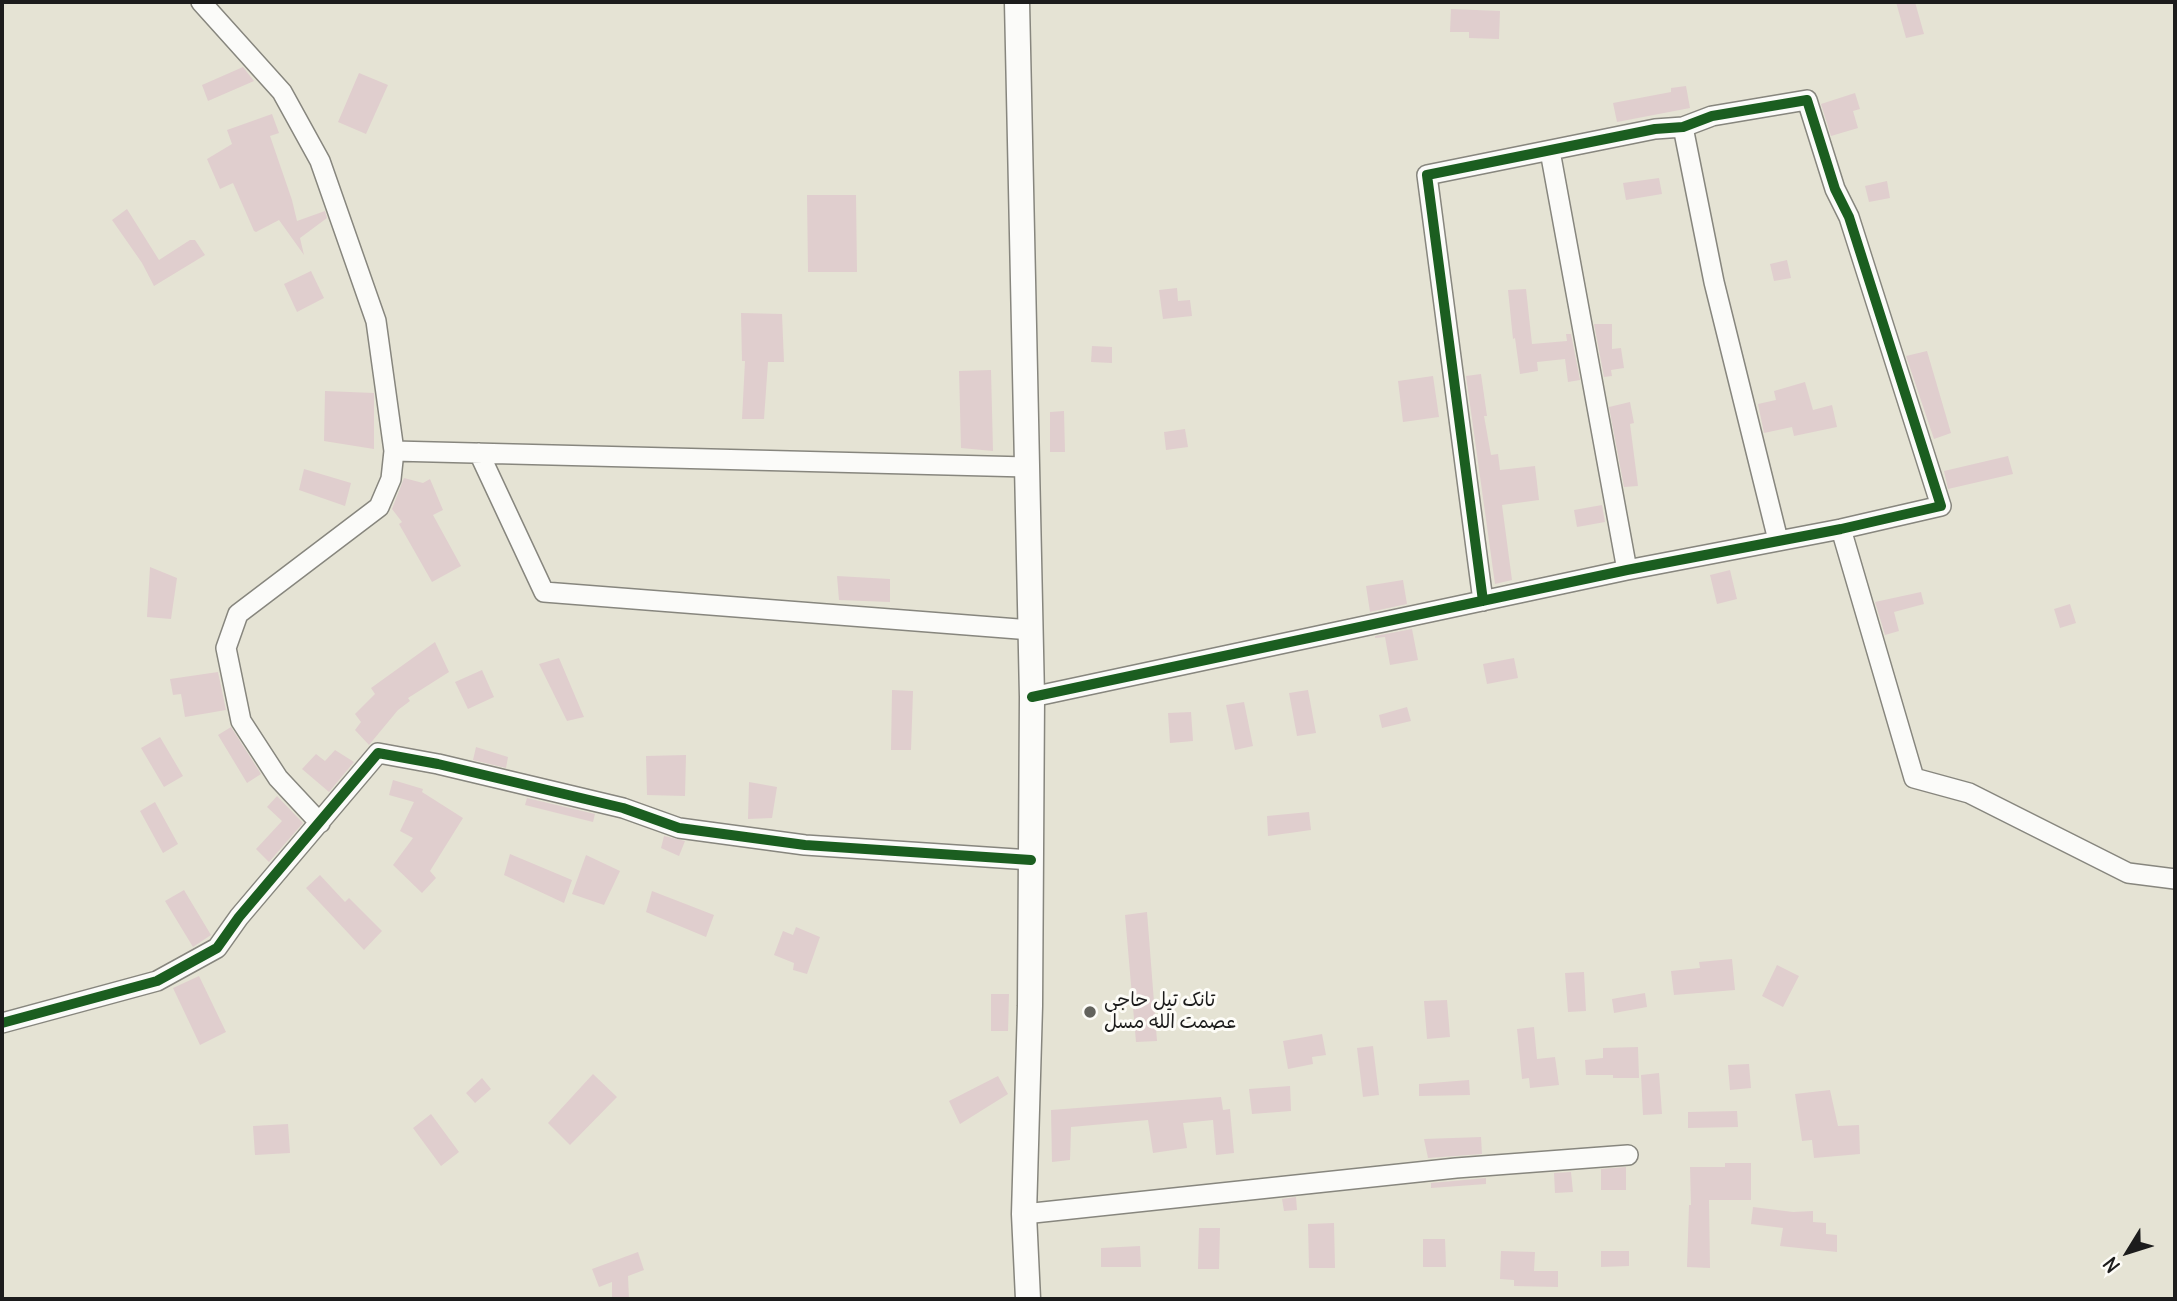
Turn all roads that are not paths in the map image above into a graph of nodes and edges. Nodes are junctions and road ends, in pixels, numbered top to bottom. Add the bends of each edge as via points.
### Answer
1 (201, 2) edge
2 (1017, 2) edge
3 (1683, 127) junction
4 (1550, 150) junction
5 (394, 451) junction
6 (479, 453) junction
7 (1027, 467) junction
8 (1841, 529) junction
9 (1778, 540) junction
10 (1626, 570) junction
11 (1483, 601) junction
12 (1031, 630) junction
13 (1032, 697) junction
14 (320, 823) junction
15 (1031, 860) junction
16 (2175, 879) edge
17 (2, 1023) edge
18 (1628, 1155) dead end
19 (1024, 1214) junction
20 (1028, 1299) edge

1 - 5 street via 282,92 320,161 376,321
2 - 7 main road
3 - 4 street
3 - 8 street via 1712,116 1807,100 1941,506
3 - 9 street via 1714,282
4 - 10 street
4 - 11 street via 1427,175
5 - 6 street
5 - 14 street via 391,479 379,507 238,614 226,648 241,721 278,778
6 - 7 street
6 - 12 street via 544,592
7 - 12 main road
8 - 9 street
8 - 16 street via 1914,778 1969,793 2129,873
9 - 10 street
10 - 11 street
11 - 13 street
12 - 13 main road
13 - 15 main road
14 - 15 street via 378,753 622,808 679,828 805,845
14 - 17 street via 217,948 157,981
15 - 19 main road
18 - 19 street via 1456,1168
19 - 20 main road

